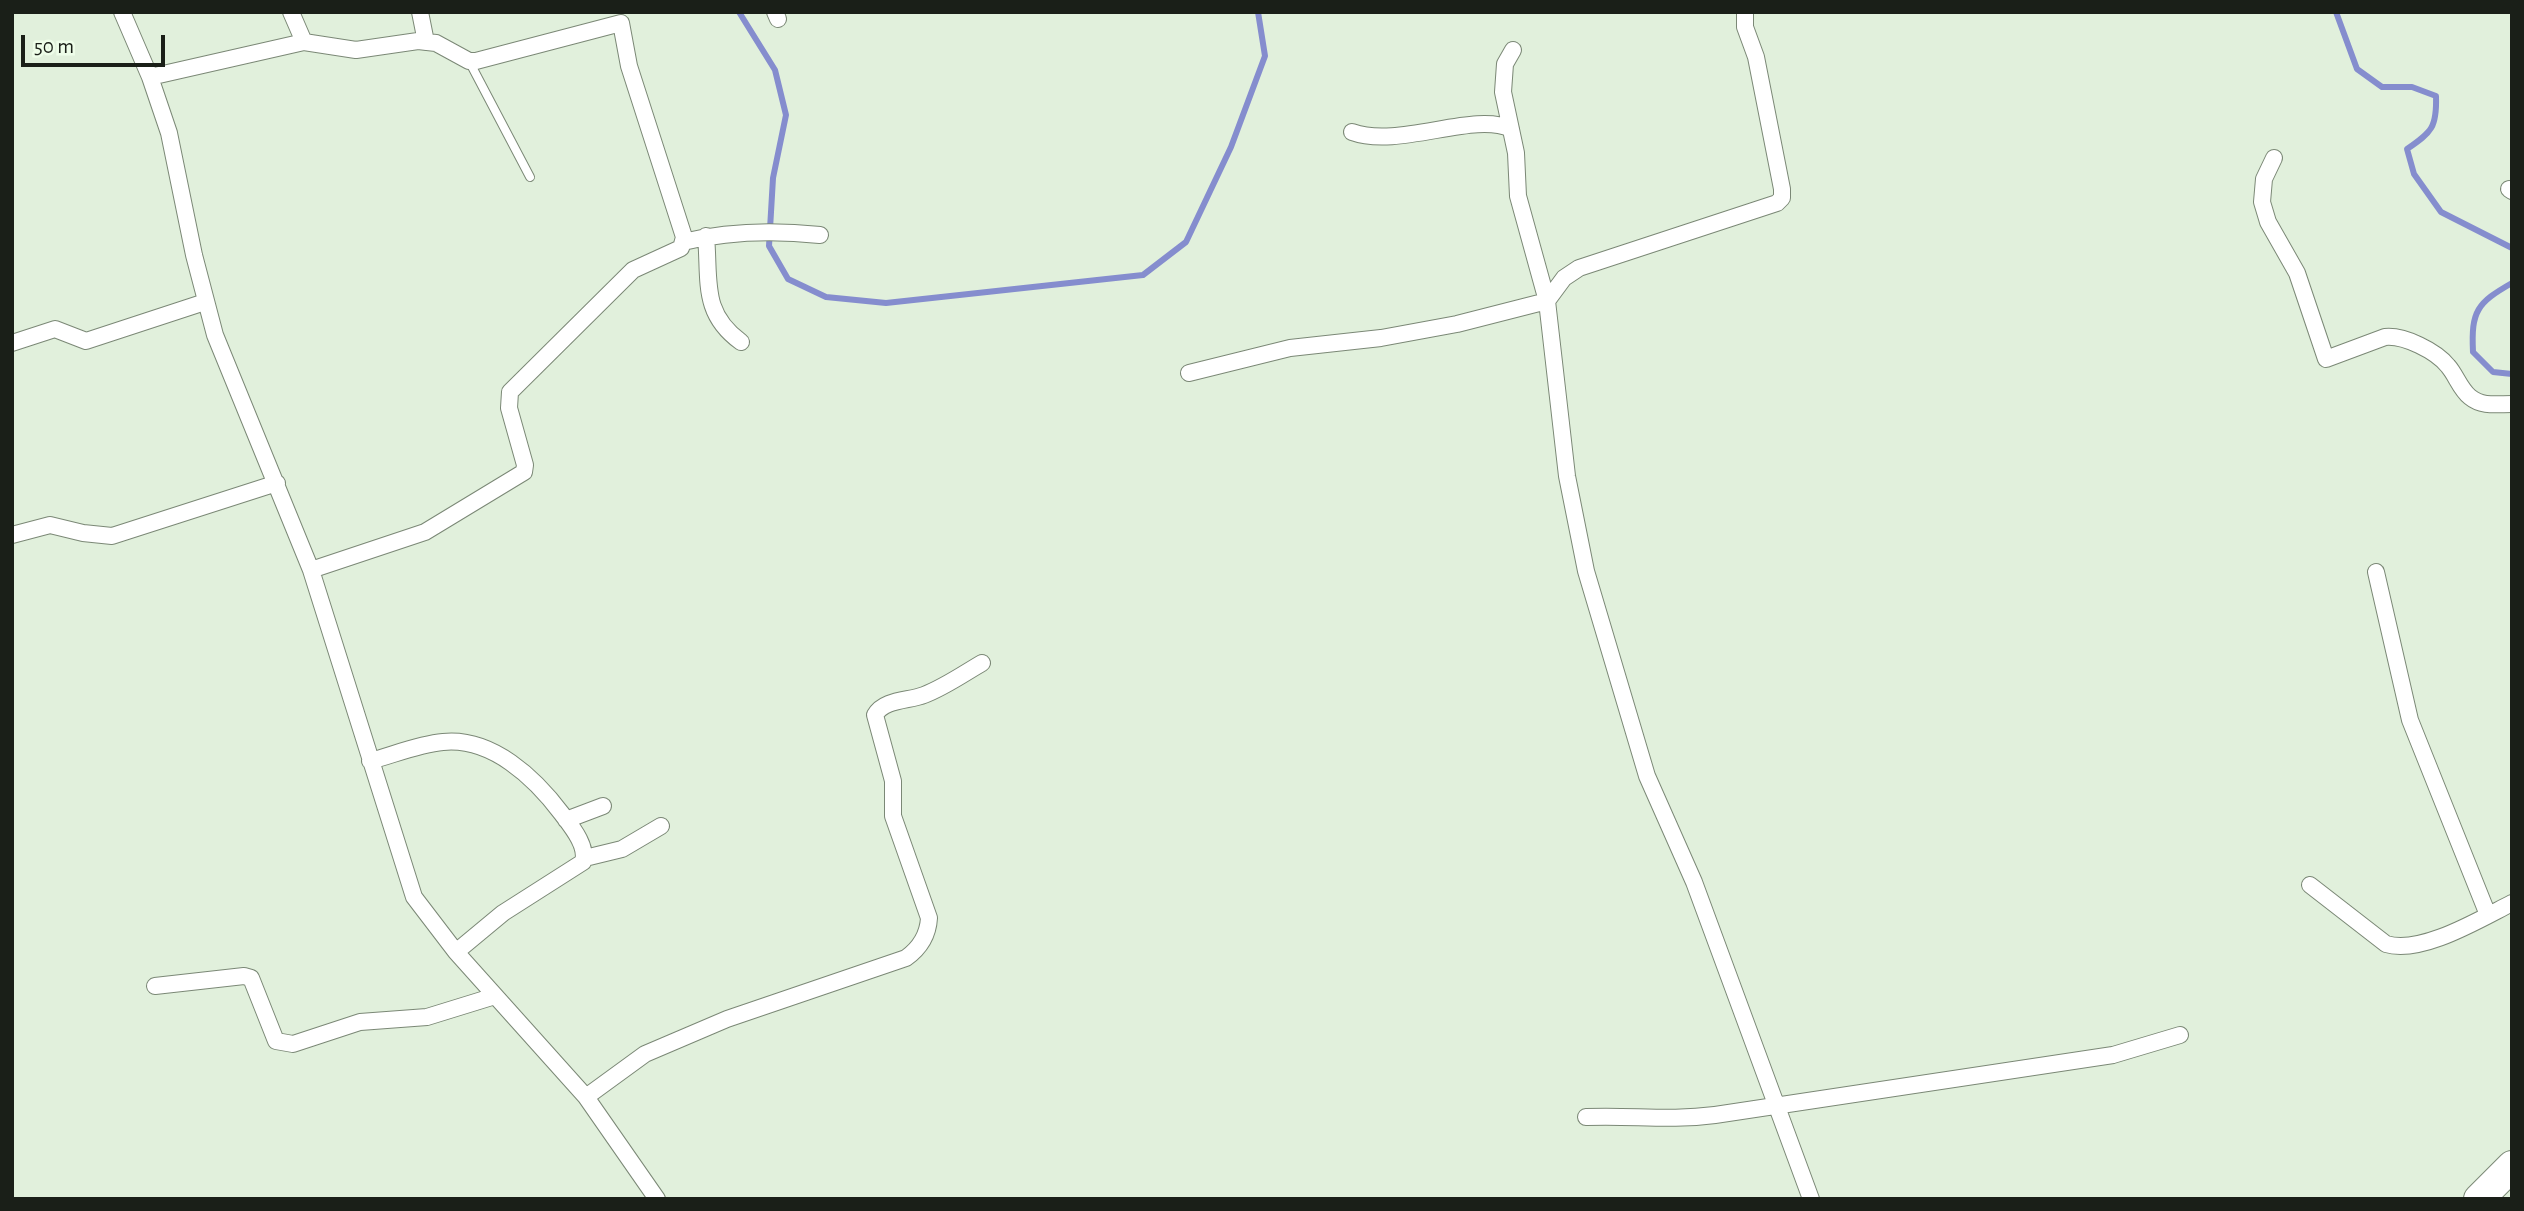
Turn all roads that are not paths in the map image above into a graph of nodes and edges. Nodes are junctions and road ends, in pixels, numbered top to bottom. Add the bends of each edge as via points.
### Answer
1 (122, 12) edge
2 (291, 12) edge
3 (421, 12) edge
4 (1745, 12) edge
5 (619, 17) edge
6 (304, 42) junction
7 (426, 42) junction
8 (1513, 50) dead end
9 (470, 61) junction
10 (150, 77) junction
11 (1511, 128) junction
12 (1352, 132) dead end
13 (2274, 159) dead end
14 (530, 177) dead end
15 (820, 235) dead end
16 (706, 236) junction
17 (683, 242) junction
18 (1547, 301) junction
19 (205, 302) junction
20 (741, 342) dead end
21 (12, 343) edge
22 (1189, 373) dead end
23 (2512, 404) edge
24 (277, 483) junction
25 (12, 535) edge
26 (311, 570) junction
27 (2376, 572) dead end
28 (982, 663) dead end
29 (370, 761) junction
30 (603, 806) dead end
31 (566, 820) junction
32 (661, 827) dead end
33 (585, 858) junction
34 (2310, 885) dead end
35 (2512, 903) edge
36 (2488, 915) junction
37 (456, 952) junction
38 (155, 986) dead end
39 (495, 996) junction
40 (2180, 1035) dead end
41 (586, 1097) junction
42 (1779, 1106) junction
43 (1586, 1117) dead end
44 (2512, 1166) edge
45 (657, 1199) edge
46 (1811, 1199) edge
47 (2479, 1199) edge

1 - 10 street
2 - 6 street
3 - 7 street
4 - 18 street via 1782,198 1579,268 1564,278
5 - 9 street
5 - 17 street via 629,66
6 - 7 street via 356,50
6 - 10 street
7 - 9 street
8 - 11 street via 1503,81
9 - 14 lane
10 - 19 street via 175,157
11 - 12 street via 1481,125 1375,139
11 - 18 street via 1518,197
13 - 23 street via 2264,179 2262,202 2297,273 2326,359 2395,337 2448,364 2470,398 2485,405
15 - 16 street via 779,230
16 - 17 street
16 - 20 street via 711,308 726,331
17 - 26 street via 674,252 633,270 510,392 509,408 524,472 425,532
18 - 22 street via 1457,324 1290,348
18 - 42 street via 1567,476 1586,571 1647,776 1694,882
19 - 21 street via 86,341 55,329
19 - 24 street
24 - 25 street via 112,536 50,525
24 - 26 street
26 - 29 street
27 - 36 street via 2410,720
28 - 41 street via 924,695 888,704 875,715 893,781 892,816 929,918 916,951 727,1019 645,1054
29 - 31 street via 442,742 494,751 543,788
29 - 37 street via 414,897
30 - 31 street
31 - 33 street
32 - 33 street via 622,849
33 - 37 street via 503,913
34 - 36 street via 2386,944 2397,947 2427,942
35 - 36 street
37 - 39 street
38 - 39 street via 251,978 276,1041 293,1044 360,1022 427,1017
39 - 41 street
40 - 42 street via 2113,1055
41 - 45 street
42 - 43 street via 1672,1121 1633,1115
42 - 46 street
44 - 47 highway

